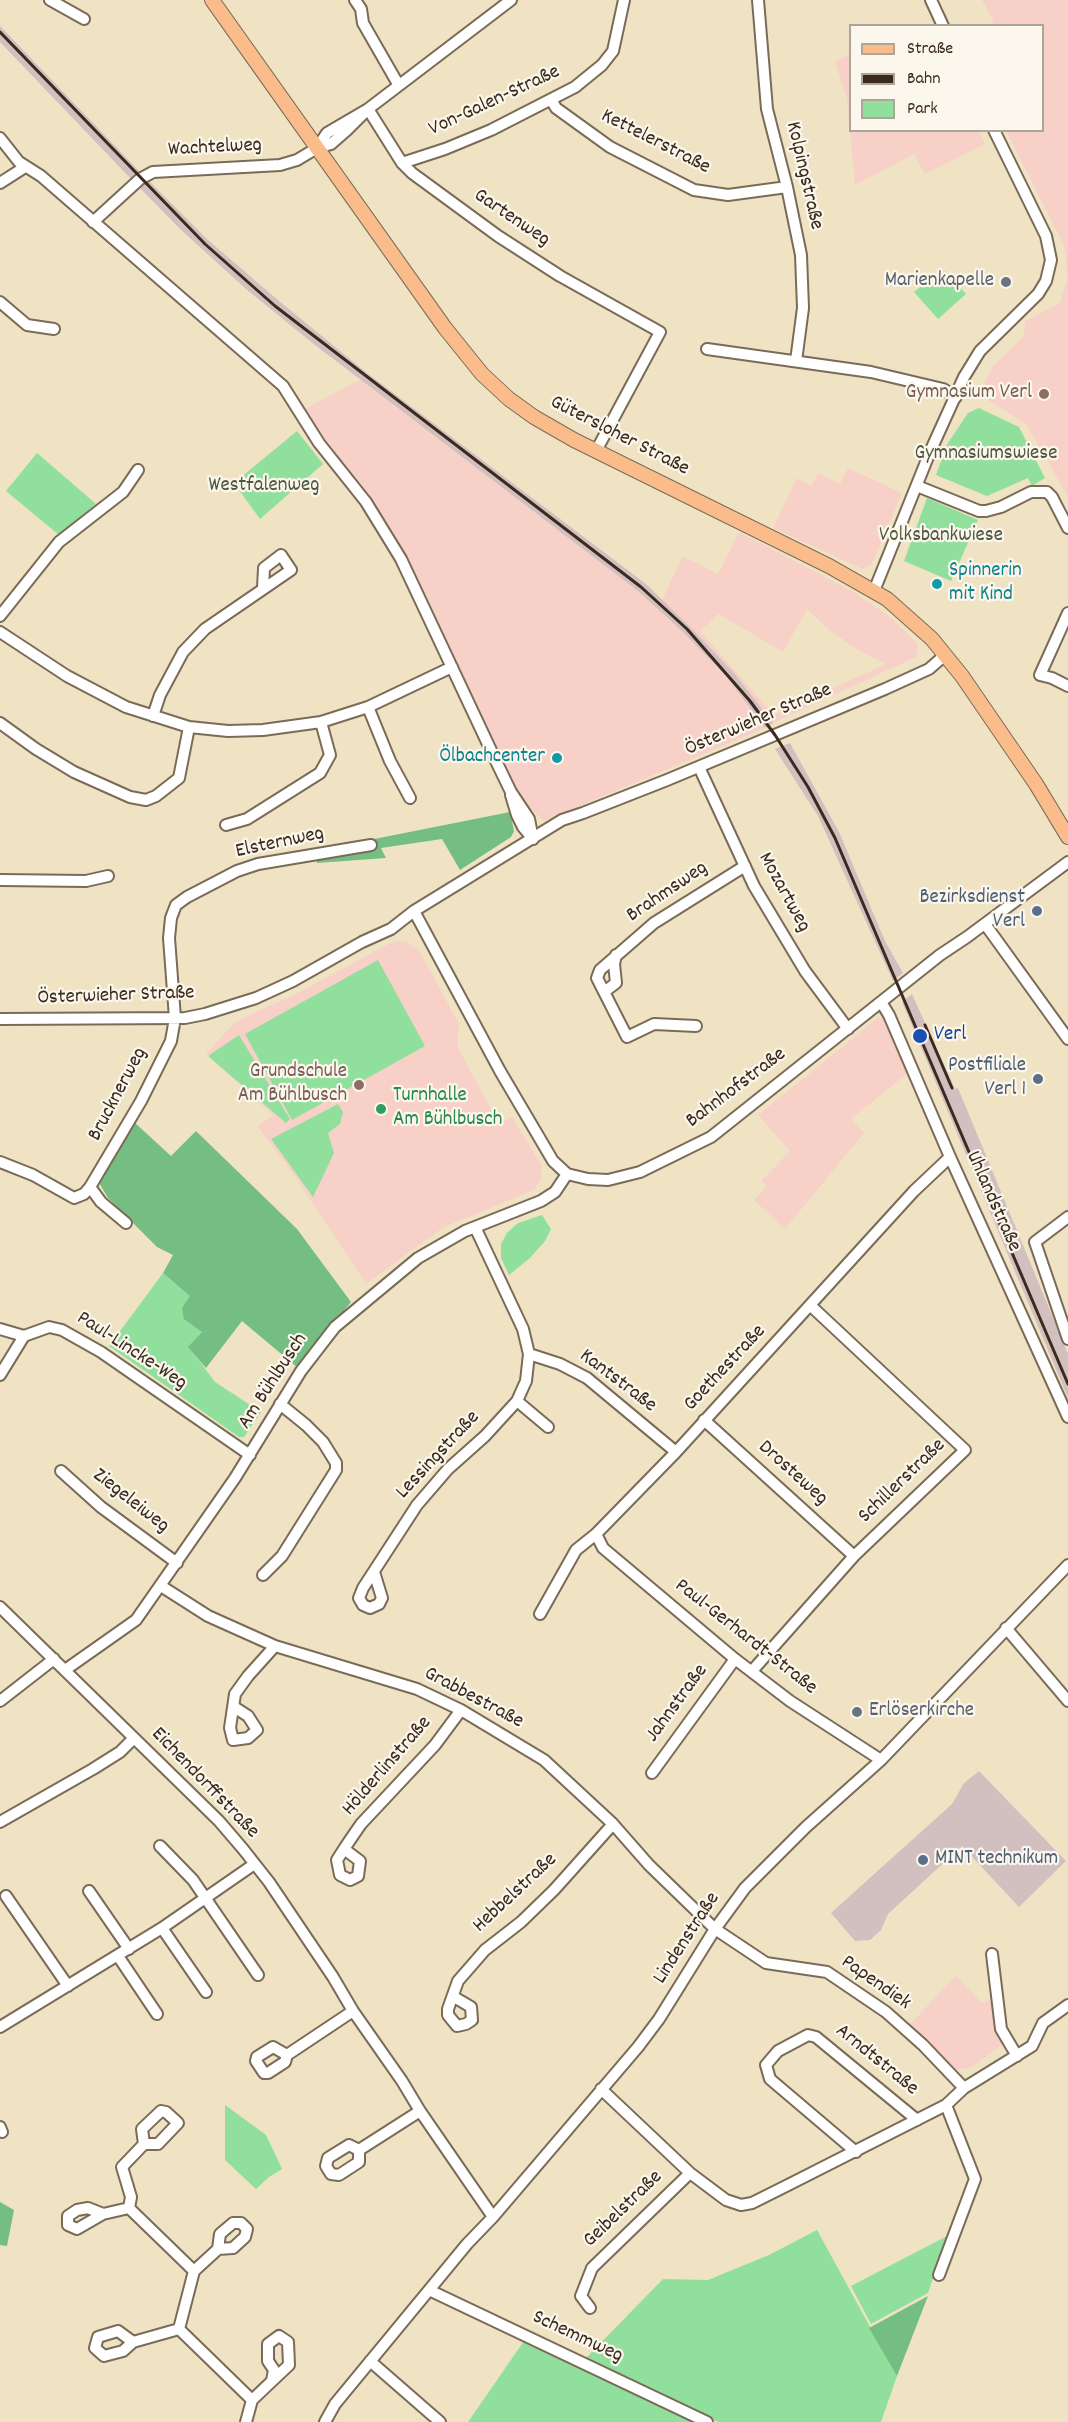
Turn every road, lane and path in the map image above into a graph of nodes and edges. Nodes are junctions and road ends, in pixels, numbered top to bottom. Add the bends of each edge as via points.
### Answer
1 (51, 0) edge
2 (212, 0) edge
3 (355, 0) edge
4 (511, 0) edge
5 (624, 0) edge
6 (758, 0) edge
7 (931, 0) edge
8 (498, 3) edge
9 (84, 20) dead end
10 (942, 24) edge
11 (398, 84) junction
12 (552, 100) junction
13 (368, 109) junction
14 (995, 132) edge
15 (0, 138) edge
16 (317, 148) junction
17 (402, 164) junction
18 (25, 167) junction
19 (0, 183) edge
20 (787, 187) junction
21 (93, 222) junction
22 (0, 302) edge
23 (54, 329) dead end
24 (708, 349) dead end
25 (796, 361) junction
26 (956, 396) junction
27 (596, 451) junction
28 (138, 470) dead end
29 (917, 486) junction
30 (1068, 528) edge
31 (263, 588) dead end
32 (874, 591) junction
33 (1068, 613) edge
34 (0, 616) edge
35 (0, 632) edge
36 (945, 655) junction
37 (452, 667) junction
38 (1068, 686) edge
39 (368, 707) junction
40 (153, 716) junction
41 (321, 722) junction
42 (0, 723) edge
43 (189, 727) junction
44 (699, 767) junction
45 (410, 798) dead end
46 (226, 825) dead end
47 (1068, 837) edge
48 (533, 839) junction
49 (371, 845) dead end
50 (1068, 862) edge
51 (745, 866) junction
52 (108, 876) dead end
53 (0, 880) edge
54 (414, 911) junction
55 (985, 924) junction
56 (881, 1002) junction
57 (175, 1018) junction
58 (0, 1019) edge
59 (696, 1026) dead end
60 (848, 1029) junction
61 (1068, 1039) edge
62 (950, 1157) junction
63 (0, 1162) edge
64 (567, 1174) junction
65 (90, 1187) junction
66 (1068, 1217) edge
67 (126, 1223) dead end
68 (475, 1227) junction
69 (811, 1306) junction
70 (0, 1329) edge
71 (24, 1336) junction
72 (1068, 1339) edge
73 (529, 1354) junction
74 (0, 1375) edge
75 (517, 1401) junction
76 (280, 1404) junction
77 (1068, 1417) edge
78 (704, 1420) junction
79 (548, 1428) dead end
80 (676, 1452) junction
81 (250, 1455) junction
82 (61, 1471) dead end
83 (596, 1534) junction
84 (854, 1557) junction
85 (177, 1563) junction
86 (1068, 1565) edge
87 (374, 1572) dead end
88 (263, 1575) dead end
89 (160, 1586) junction
90 (0, 1607) edge
91 (540, 1614) dead end
92 (1006, 1628) junction
93 (275, 1646) junction
94 (54, 1659) junction
95 (735, 1659) junction
96 (65, 1670) junction
97 (752, 1671) junction
98 (0, 1701) edge
99 (1068, 1701) edge
100 (234, 1707) dead end
101 (461, 1710) junction
102 (133, 1739) junction
103 (881, 1760) junction
104 (652, 1773) dead end
105 (0, 1822) edge
106 (613, 1824) junction
107 (160, 1846) dead end
108 (344, 1849) dead end
109 (253, 1865) junction
110 (89, 1891) dead end
111 (6, 1896) dead end
112 (206, 1899) junction
113 (162, 1928) junction
114 (715, 1929) junction
115 (129, 1949) junction
116 (992, 1954) dead end
117 (118, 1956) junction
118 (258, 1975) dead end
119 (68, 1986) junction
120 (206, 1992) dead end
121 (454, 1997) dead end
122 (1068, 2005) edge
123 (353, 2011) junction
124 (157, 2014) dead end
125 (0, 2027) edge
126 (287, 2055) dead end
127 (1017, 2056) junction
128 (964, 2088) junction
129 (601, 2089) junction
130 (946, 2105) junction
131 (420, 2111) junction
132 (917, 2120) junction
133 (144, 2144) dead end
134 (359, 2150) dead end
135 (856, 2152) junction
136 (690, 2173) junction
137 (741, 2205) joint
138 (129, 2208) junction
139 (103, 2214) dead end
140 (493, 2217) junction
141 (218, 2249) dead end
142 (194, 2271) junction
143 (939, 2275) dead end
144 (429, 2290) junction
145 (590, 2308) dead end
146 (179, 2329) junction
147 (133, 2342) dead end
148 (370, 2361) junction
149 (272, 2382) dead end
150 (252, 2400) junction
151 (246, 2422) edge
152 (325, 2422) edge
153 (440, 2422) edge
154 (708, 2422) edge

1 - 9 street
2 - 16 main road, Gütersloher Straße
3 - 11 street
4 - 8 street, Wachtelweg
5 - 12 street, Von-Galen-Straße via 613,51 575,87
6 - 20 street, Kolpingstraße via 767,109
7 - 10 street
8 - 11 street, Wachtelweg
11 - 13 street, Wachtelweg
12 - 17 street, Von-Galen-Straße via 473,137
12 - 20 street, Kettelerstraße via 556,108 610,147 694,190 728,195
13 - 16 street, Wachtelweg via 327,133
13 - 17 street, Gartenweg
14 - 26 street via 1046,236 1051,260 1038,294 980,351
15 - 18 street
16 - 21 street, Wachtelweg via 280,165 153,172
16 - 27 main road, Gütersloher Straße via 482,374 534,417
17 - 27 street, Gartenweg via 498,236 660,333
18 - 19 street
18 - 21 street via 41,176
20 - 25 street, Kolpingstraße via 801,255 803,308
21 - 37 street via 283,386 402,559
22 - 23 street via 27,326
24 - 25 street
25 - 26 street via 871,372 943,389
26 - 29 street
27 - 32 main road, Gütersloher Straße
28 - 34 street via 123,492 60,542
29 - 30 street via 979,511 1001,507 1031,492 1047,492
29 - 32 street
31 - 40 street via 204,629 183,652
32 - 36 main road, Gütersloher Straße
33 - 38 street via 1040,675
35 - 40 street via 101,696
36 - 44 street, Österwieher Straße via 917,675
36 - 47 main road, Gütersloher Straße via 1019,759
37 - 39 street
37 - 48 street via 511,792 529,819
39 - 41 street
39 - 45 street
40 - 43 street
41 - 43 street via 263,730
41 - 46 street via 330,755 320,773 247,819
42 - 43 street via 74,772 130,797 146,800 179,778
44 - 48 street, Österwieher Straße via 562,820
44 - 51 street, Mozartweg
48 - 54 street, Österwieher Straße
49 - 57 street, Elsternweg via 248,868 176,905 169,938
50 - 55 street, Bahnhofstraße
51 - 59 street, Brahmsweg via 654,923 600,970 597,978 627,1037 654,1024
51 - 60 street, Mozartweg via 806,972
52 - 53 street via 86,881
54 - 57 street, Österwieher Straße via 388,922 311,972 256,998 206,1014
54 - 64 street via 532,1127
55 - 56 street, Bahnhofstraße
55 - 61 street
56 - 60 street, Bahnhofstraße
56 - 62 street, Uhlandstraße
57 - 58 street, Österwieher Straße
57 - 65 street, Brucknerweg via 171,1041 141,1101
60 - 64 street, Bahnhofstraße via 692,1148 640,1172 608,1180
62 - 69 street, Goethestraße via 914,1191
62 - 77 street, Uhlandstraße
63 - 65 street via 74,1198
64 - 68 street, Am Bühlbusch via 555,1192 541,1201
65 - 67 street
66 - 72 street via 1035,1242
68 - 73 street, Lessingstraße via 523,1329
68 - 76 street, Am Bühlbusch via 418,1258 335,1327
69 - 78 street, Goethestraße
69 - 84 street, Schillerstraße via 965,1450
70 - 71 street
71 - 74 street
71 - 81 street, Paul-Lincke-Weg via 49,1327 75,1336
73 - 75 street, Lessingstraße via 526,1382
73 - 80 street, Kantstraße via 587,1378
75 - 79 street
75 - 87 street, Lessingstraße via 417,1505
76 - 81 street, Am Bühlbusch
76 - 88 street via 323,1442 336,1470 282,1556
78 - 80 street, Goethestraße
78 - 84 street, Drosteweg
80 - 83 street, Goethestraße
81 - 85 street, Am Bühlbusch
82 - 85 street, Ziegeleiweg via 101,1507
83 - 91 street, Goethestraße via 576,1550
83 - 95 street, Paul-Gerhardt-Straße via 603,1548
84 - 97 street, Schillerstraße
85 - 89 street, Am Bühlbusch
86 - 92 street, Lindenstraße
89 - 93 street, Grabbestraße via 208,1616
89 - 96 street, Am Bühlbusch via 136,1620
90 - 94 street, Eichendorffstraße
92 - 99 street
92 - 103 street, Lindenstraße
93 - 100 street via 235,1694
93 - 101 street, Grabbestraße via 417,1689
94 - 96 street, Eichendorffstraße
94 - 98 street
95 - 97 street, Paul-Gerhardt-Straße
95 - 104 street, Jahnstraße
96 - 102 street, Eichendorffstraße
97 - 103 street, Paul-Gerhardt-Straße via 790,1701
101 - 106 street, Grabbestraße via 544,1760
101 - 108 street, Hölderlinstraße via 435,1745 361,1824
102 - 105 street via 93,1769
102 - 109 street, Eichendorffstraße via 219,1821
103 - 114 street, Lindenstraße via 770,1861
106 - 114 street, Grabbestraße
106 - 121 street, Hebbelstraße via 554,1890 476,1959 458,1981
107 - 112 street
109 - 112 street
109 - 123 street, Eichendorffstraße via 269,1882
110 - 115 street
111 - 119 street
112 - 113 street
112 - 118 street
113 - 115 street
113 - 120 street
114 - 128 street, Papendiek via 766,1963 827,1972 886,2012
114 - 129 street, Lindenstraße via 659,2019
115 - 117 street
116 - 127 street via 1001,2029
117 - 119 street
117 - 124 street
119 - 125 street
122 - 127 street, Arndtstraße via 1043,2023 1032,2046
123 - 126 street
123 - 131 street, Eichendorffstraße
127 - 128 street, Arndtstraße
128 - 130 street, Arndtstraße
129 - 136 street, Geibelstraße
129 - 140 street, Lindenstraße
130 - 132 street, Arndtstraße
130 - 143 street via 975,2179
131 - 134 street
131 - 140 street, Eichendorffstraße
132 - 135 street, Arndtstraße
132 - 135 street, Arndtstraße via 816,2037 808,2036 778,2051 766,2065 770,2079
133 - 138 street via 122,2167 131,2197
135 - 137 street, Arndtstraße
136 - 137 street, Geibelstraße via 726,2200
136 - 145 street, Geibelstraße via 592,2268 581,2296
138 - 139 street
138 - 142 street
140 - 144 street, Lindenstraße
141 - 142 street
142 - 146 street
144 - 148 street, Lindenstraße
144 - 154 street, Schemmweg
146 - 147 street
146 - 150 street
148 - 152 street, Lindenstraße
148 - 153 street
149 - 150 street
150 - 151 street

